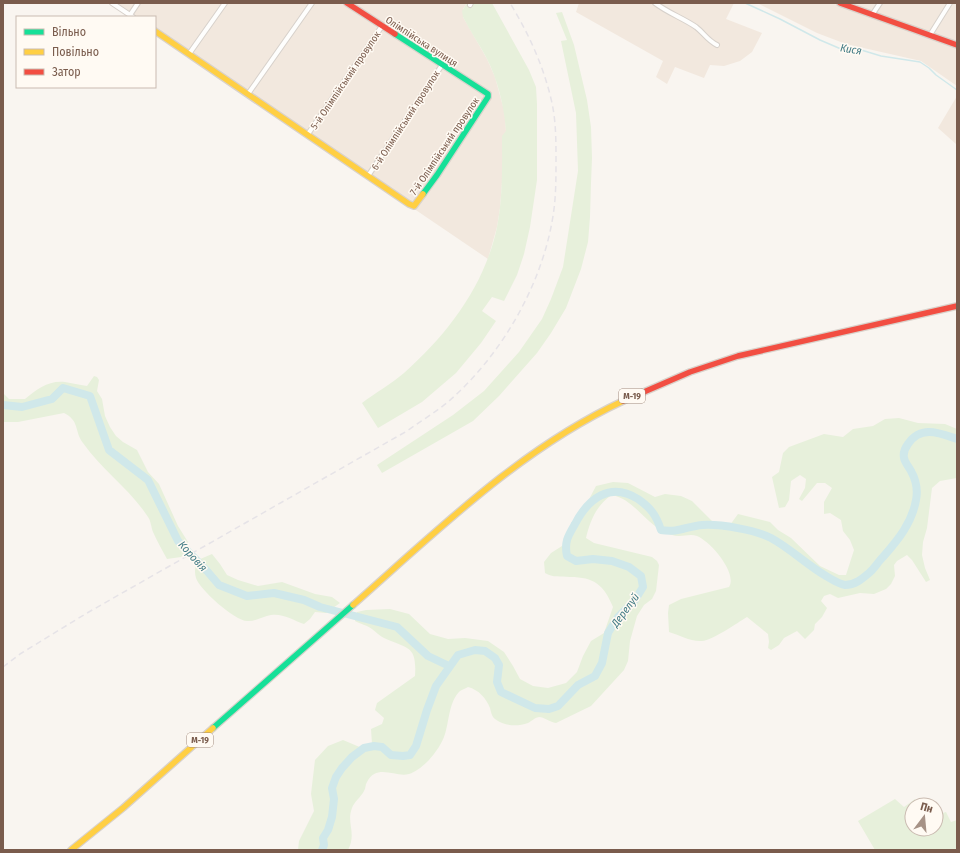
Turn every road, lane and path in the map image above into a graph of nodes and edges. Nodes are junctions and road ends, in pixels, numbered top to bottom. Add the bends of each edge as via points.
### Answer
1 (112, 3) edge
2 (138, 3) edge
3 (224, 3) edge
4 (312, 3) edge
5 (347, 3) edge
6 (655, 3) edge
7 (840, 3) edge
8 (880, 3) edge
9 (950, 3) edge
10 (872, 14) junction
11 (132, 16) edge
12 (382, 26) junction
13 (156, 32) edge
14 (930, 35) junction
15 (717, 45) dead end
16 (957, 45) edge
17 (189, 54) junction
18 (442, 64) junction
19 (248, 94) junction
20 (488, 94) joint
21 (308, 134) junction
22 (368, 176) junction
23 (957, 306) edge
24 (71, 850) edge

1 - 11 street
2 - 11 street
3 - 17 street
4 - 19 street
5 - 12 main road, Олімпійська вулиця
6 - 15 street via 697,28 708,40
7 - 10 main road
8 - 10 street
9 - 14 street
10 - 14 main road
12 - 18 main road, Олімпійська вулиця
12 - 21 street, 5-й Олімпійський провулок
13 - 17 main road
14 - 16 main road
17 - 19 main road
18 - 20 main road, Олімпійська вулиця
18 - 22 street, 6-й Олімпійський провулок
19 - 21 main road
20 - 22 main road, 7-й Олімпійський провулок via 460,143 417,204 413,206 397,197
21 - 22 main road
23 - 24 main road, М-19 via 738,356 678,376 633,396 564,433 502,475 465,506 123,808

